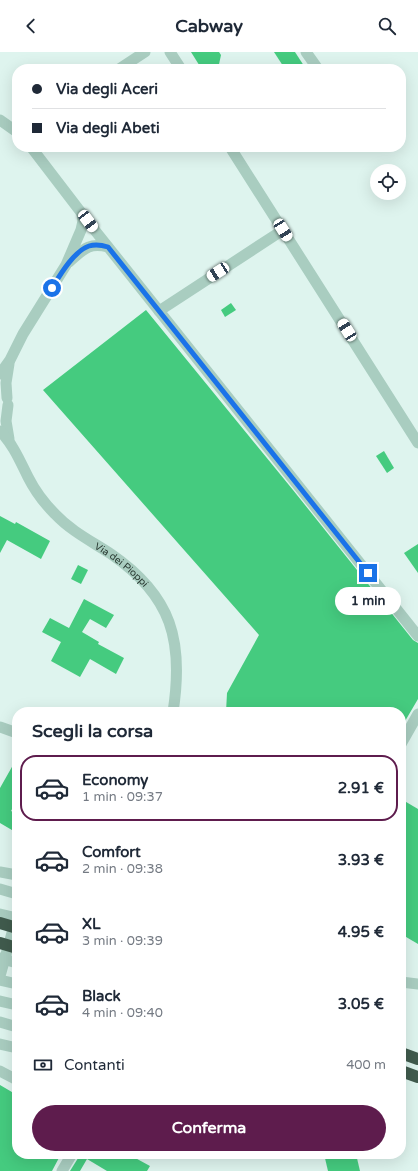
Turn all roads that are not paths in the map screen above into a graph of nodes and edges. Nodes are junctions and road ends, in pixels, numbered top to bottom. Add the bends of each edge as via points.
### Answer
1 (145, 52) edge
2 (170, 52) edge
3 (306, 52) edge
4 (127, 64) edge
5 (178, 64) edge
6 (314, 64) edge
7 (0, 120) edge
8 (12, 128) edge
9 (36, 152) edge
10 (233, 152) edge
11 (82, 213) junction
12 (93, 228) junction
13 (283, 230) junction
14 (108, 247) junction
15 (75, 256) junction
16 (66, 265) junction
17 (160, 311) junction
18 (10, 360) junction
19 (0, 374) edge
20 (0, 388) edge
21 (8, 401) junction
22 (0, 418) edge
23 (0, 431) edge
24 (11, 443) junction
25 (418, 443) edge
26 (418, 636) edge
27 (174, 707) edge
28 (418, 715) edge
29 (0, 727) edge
30 (12, 731) edge
31 (406, 735) edge
32 (0, 872) edge
33 (12, 874) edge
34 (0, 889) edge
35 (12, 893) edge
36 (0, 914) edge
37 (12, 918) edge
38 (12, 921) edge
39 (0, 923) edge
40 (12, 933) edge
41 (0, 943) edge
42 (12, 947) edge
43 (2, 959) edge
44 (12, 962) edge
45 (0, 976) edge
46 (0, 980) edge
47 (12, 983) edge
48 (406, 983) edge
49 (418, 984) edge
50 (0, 1001) edge
51 (12, 1004) edge
52 (0, 1022) edge
53 (12, 1026) edge
54 (0, 1044) edge
55 (12, 1047) edge
56 (406, 1055) edge
57 (418, 1059) edge
58 (0, 1071) edge
59 (406, 1073) edge
60 (12, 1077) edge
61 (418, 1077) edge
62 (69, 1159) edge
63 (62, 1171) edge

1 - 4 street
2 - 5 street
3 - 6 street
7 - 8 street
9 - 11 street
10 - 13 street
11 - 12 street
11 - 16 street via 81,230
12 - 14 street
12 - 15 street
13 - 17 street
13 - 25 street
14 - 15 street via 88,246
14 - 17 street
15 - 16 street
16 - 18 street via 23,334
17 - 26 street
18 - 19 street
18 - 21 street via 6,383
20 - 21 street
21 - 22 street
21 - 24 street via 6,422
23 - 24 street
24 - 27 street, Via dei Pioppi via 34,487 64,524 135,572 158,599 169,621 176,655
28 - 31 street
29 - 30 street
32 - 33 street
34 - 35 street
36 - 37 street
38 - 39 highway, bridge
40 - 43 street
41 - 42 highway, bridge
43 - 44 street
43 - 45 street
46 - 47 street
48 - 49 street
50 - 51 street
52 - 53 street
54 - 55 street
56 - 57 highway
58 - 60 street
59 - 61 highway
62 - 63 street

